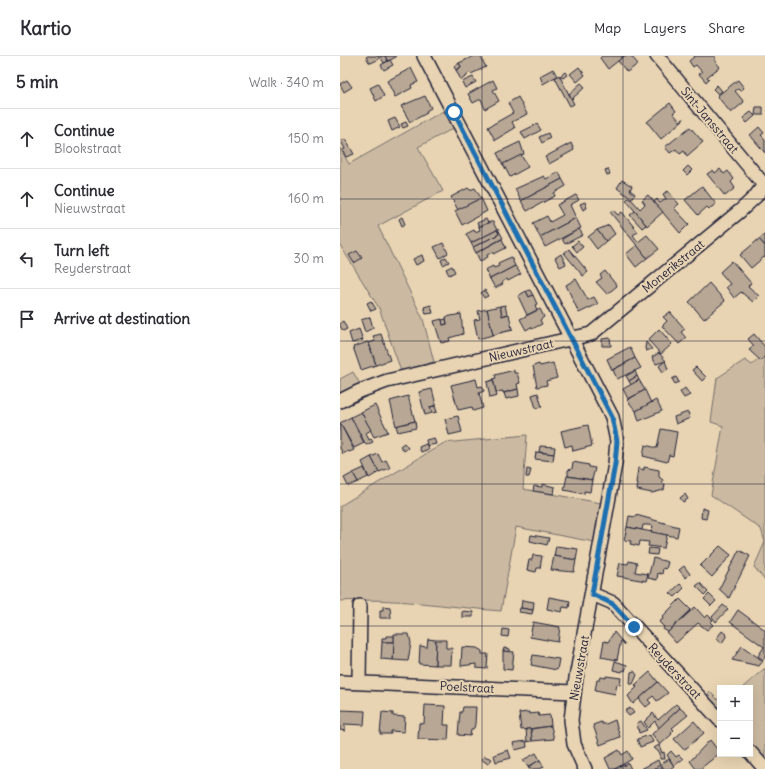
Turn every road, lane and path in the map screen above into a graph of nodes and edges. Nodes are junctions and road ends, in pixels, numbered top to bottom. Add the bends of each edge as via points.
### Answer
1 (424, 56) edge
2 (657, 56) edge
3 (764, 184) edge
4 (573, 338) junction
5 (340, 401) edge
6 (592, 594) junction
7 (360, 606) dead end
8 (340, 682) edge
9 (359, 682) junction
10 (574, 692) junction
11 (717, 717) edge
12 (753, 755) edge
13 (585, 769) edge
14 (765, 769) edge

1 - 4 street
2 - 3 street, Sint-Jansstraat
3 - 4 street, Monerikstraat via 755,198 591,334
4 - 5 street, Nieuwstraat via 388,381
4 - 6 street, Nieuwstraat via 612,417 617,441
6 - 10 street, Nieuwstraat
6 - 11 street, Reyderstraat via 613,604
7 - 9 street
8 - 9 street, Poelstraat
9 - 10 street, Poelstraat
10 - 13 street, Nieuwstraat via 571,720 574,744
12 - 14 street

